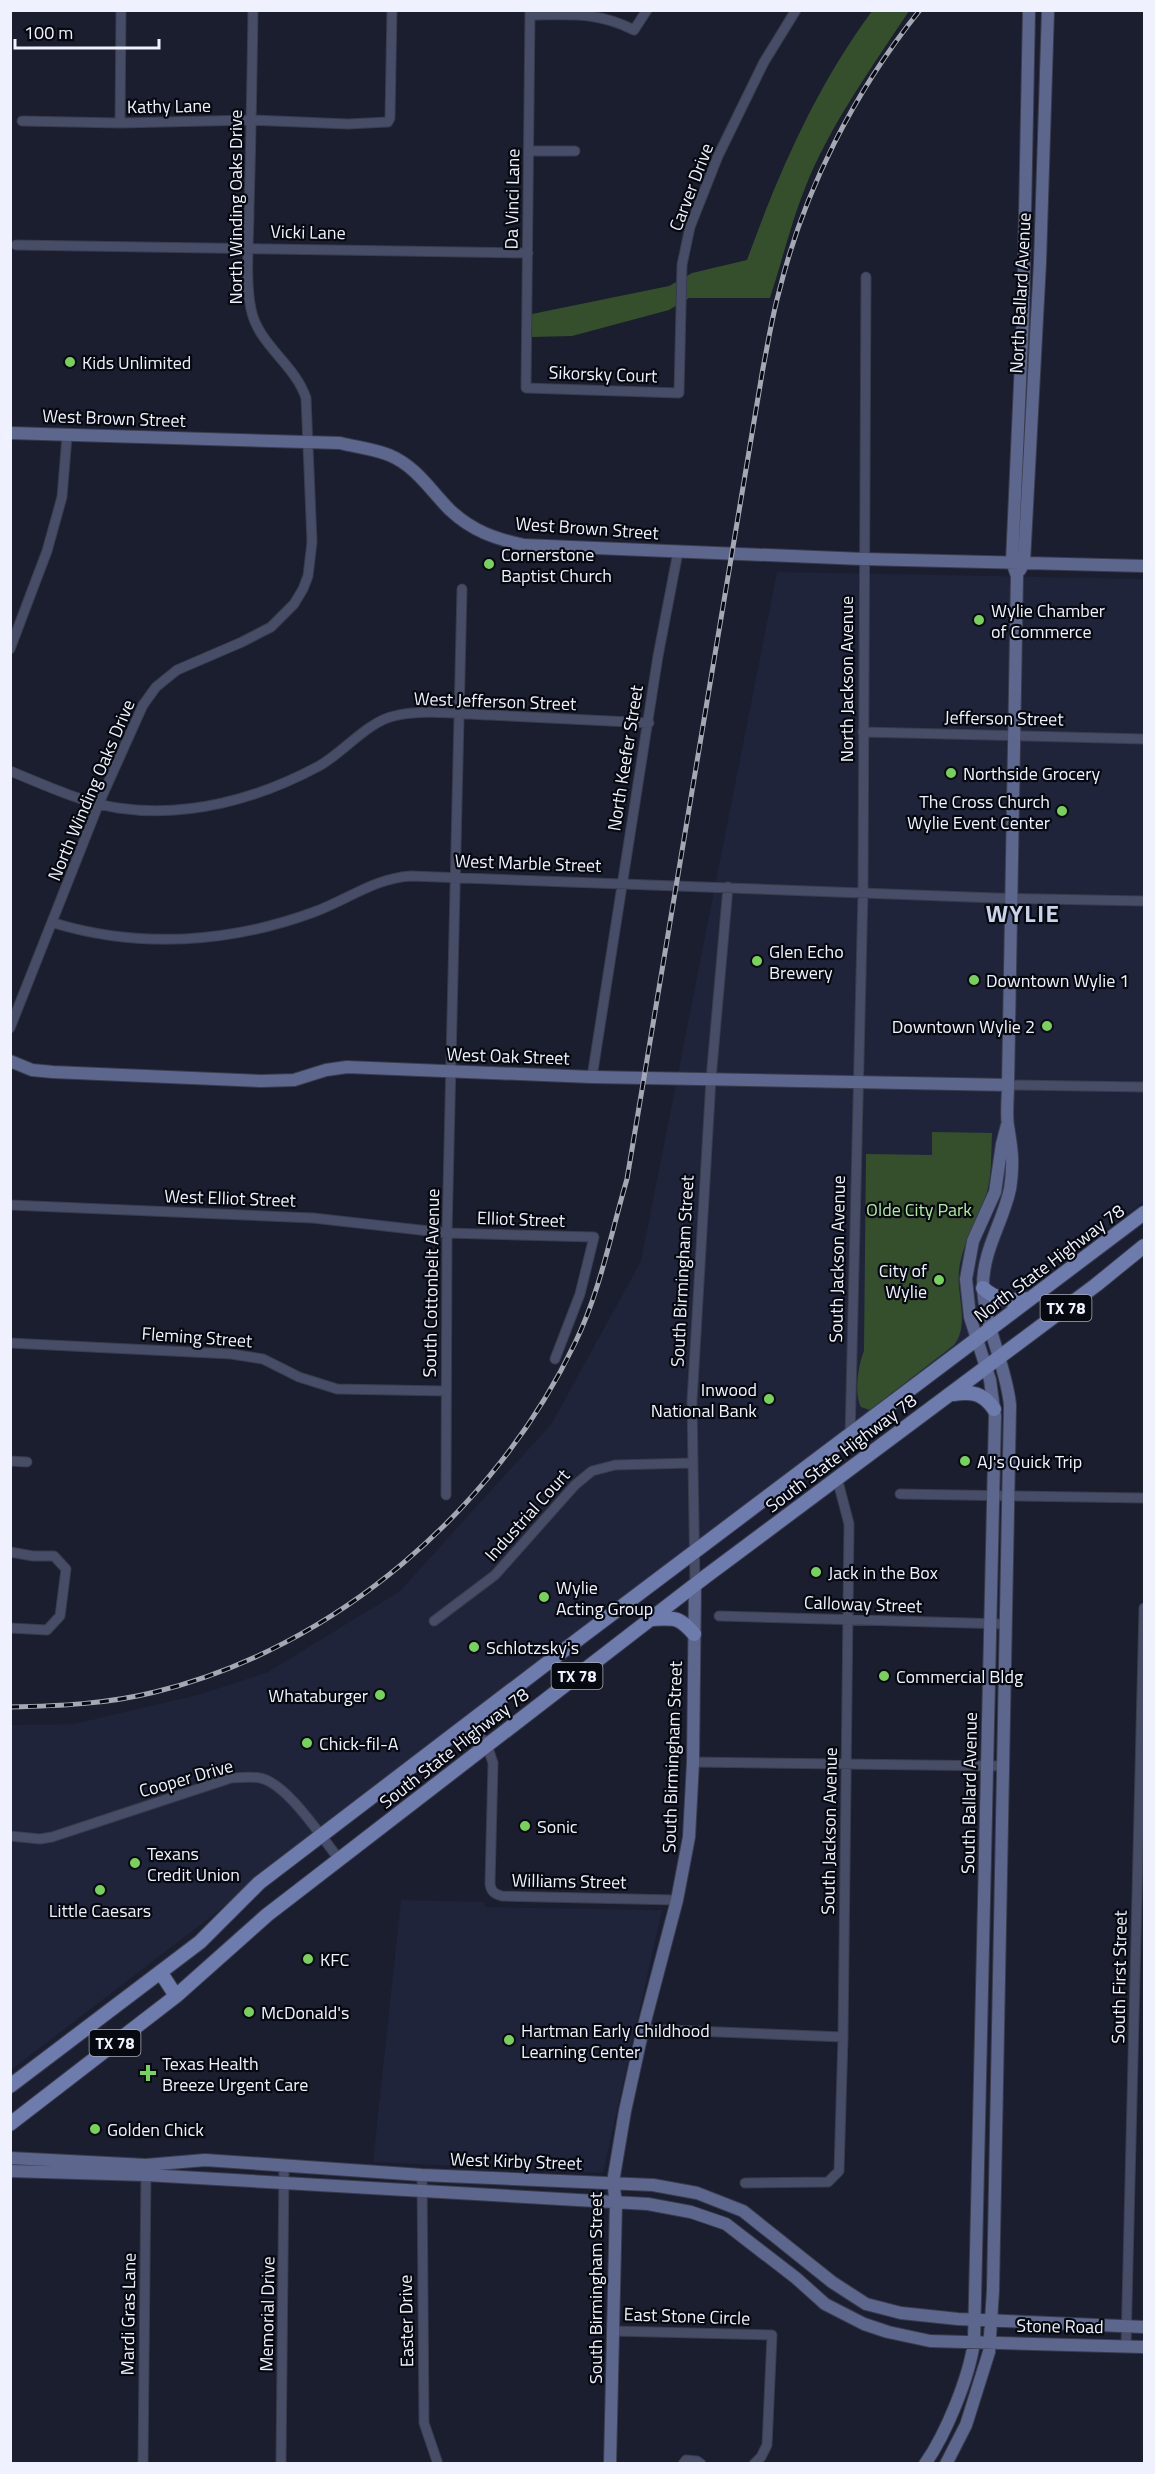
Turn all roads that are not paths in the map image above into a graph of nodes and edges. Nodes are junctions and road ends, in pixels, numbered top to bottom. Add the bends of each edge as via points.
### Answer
1 (121, 10) edge
2 (253, 10) edge
3 (392, 10) edge
4 (647, 10) edge
5 (796, 10) edge
6 (1029, 10) edge
7 (1048, 10) edge
8 (530, 13) edge
9 (251, 120) junction
10 (22, 121) dead end
11 (120, 123) junction
12 (529, 151) junction
13 (575, 151) dead end
14 (16, 244) dead end
15 (249, 248) junction
16 (528, 253) junction
17 (866, 277) dead end
18 (526, 388) joint
19 (679, 393) joint
20 (10, 433) edge
21 (67, 436) junction
22 (309, 442) junction
23 (678, 552) junction
24 (863, 559) junction
25 (1018, 562) junction
26 (1144, 566) edge
27 (462, 589) dead end
28 (14, 630) edge
29 (10, 649) edge
30 (459, 713) junction
31 (648, 723) junction
32 (863, 732) junction
33 (1015, 735) junction
34 (1144, 739) edge
35 (10, 771) edge
36 (99, 803) junction
37 (457, 877) junction
38 (622, 883) junction
39 (728, 887) junction
40 (863, 892) junction
41 (1013, 898) junction
42 (1144, 901) edge
43 (54, 922) junction
44 (10, 1028) edge
45 (10, 1061) edge
46 (452, 1072) junction
47 (592, 1077) junction
48 (711, 1079) junction
49 (858, 1081) junction
50 (1008, 1084) junction
51 (1144, 1087) edge
52 (1008, 1124) junction
53 (10, 1205) edge
54 (1144, 1213) edge
55 (447, 1233) junction
56 (1144, 1246) edge
57 (983, 1288) junction
58 (1029, 1299) junction
59 (991, 1330) junction
60 (976, 1341) junction
61 (10, 1343) edge
62 (999, 1358) junction
63 (555, 1359) dead end
64 (986, 1368) junction
65 (446, 1392) junction
66 (951, 1394) junction
67 (994, 1409) junction
68 (849, 1437) junction
69 (10, 1461) edge
70 (27, 1462) dead end
71 (693, 1463) junction
72 (837, 1478) junction
73 (900, 1494) dead end
74 (446, 1495) dead end
75 (992, 1496) junction
76 (1009, 1496) junction
77 (1144, 1498) edge
78 (696, 1551) junction
79 (10, 1552) edge
80 (695, 1585) junction
81 (1144, 1608) edge
82 (719, 1616) dead end
83 (651, 1618) junction
84 (847, 1620) junction
85 (434, 1621) dead end
86 (989, 1624) junction
87 (1005, 1624) junction
88 (10, 1628) edge
89 (694, 1634) junction
90 (470, 1723) junction
91 (487, 1745) junction
92 (693, 1762) junction
93 (847, 1765) junction
94 (988, 1766) junction
95 (1003, 1766) junction
96 (10, 1836) edge
97 (321, 1837) junction
98 (339, 1859) junction
99 (677, 1900) junction
100 (161, 1973) junction
101 (176, 1996) junction
102 (983, 1997) junction
103 (999, 1997) junction
104 (643, 2029) junction
105 (843, 2037) junction
106 (10, 2086) edge
107 (10, 2124) edge
108 (10, 2158) edge
109 (284, 2165) junction
110 (146, 2170) junction
111 (10, 2171) edge
112 (422, 2175) junction
113 (613, 2182) junction
114 (745, 2183) dead end
115 (284, 2184) junction
116 (420, 2191) junction
117 (616, 2202) junction
118 (984, 2320) junction
119 (1126, 2326) junction
120 (1144, 2327) edge
121 (613, 2331) junction
122 (974, 2342) junction
123 (991, 2343) junction
124 (1126, 2346) junction
125 (1144, 2347) edge
126 (143, 2463) edge
127 (281, 2463) edge
128 (438, 2463) edge
129 (610, 2463) edge
130 (683, 2463) edge
131 (701, 2463) edge
132 (754, 2463) edge
133 (926, 2463) edge
134 (946, 2463) edge

1 - 11 street
2 - 9 street, North Winding Oaks Drive
3 - 9 street, Kathy Lane via 388,122
4 - 8 street via 634,30 595,15
5 - 19 street, Carver Drive via 764,62 718,156 690,227 682,266
6 - 25 main road, North Ballard Avenue
7 - 25 main road, North Ballard Avenue via 1040,273
8 - 12 street, Da Vinci Lane
9 - 11 street, Kathy Lane
9 - 15 street, North Winding Oaks Drive
10 - 11 street, Kathy Lane
12 - 13 street
12 - 16 street, Da Vinci Lane
14 - 15 street, Vicki Lane
15 - 16 street, Vicki Lane
15 - 22 street, North Winding Oaks Drive via 251,309 268,345 302,386 308,409
16 - 18 street, Da Vinci Lane
17 - 24 street, North Jackson Avenue
18 - 19 street, Sikorsky Court
20 - 21 main road, West Brown Street
21 - 22 main road, West Brown Street
21 - 28 street via 62,497 47,551
22 - 23 main road, West Brown Street via 340,443 390,455 417,473 468,524 496,539 524,545
22 - 36 street, North Winding Oaks Drive via 312,542 308,576 298,597 272,627 177,670 156,687 143,705
23 - 24 main road, West Brown Street
23 - 31 street, North Keefer Street
24 - 25 main road, West Brown Street
24 - 32 street, North Jackson Avenue
25 - 26 main road, West Brown Street
25 - 33 main road, North Ballard Avenue
27 - 30 street, South Cottonbelt Avenue
28 - 29 street
30 - 31 street, West Jefferson Street
30 - 36 street, West Jefferson Street via 392,716 292,780 220,804 154,810
30 - 37 street, South Cottonbelt Avenue
31 - 38 street, North Keefer Street
32 - 33 street, Jefferson Street
32 - 40 street, North Jackson Avenue
33 - 34 street, Jefferson Street
33 - 41 main road, North Ballard Avenue
35 - 36 street, West Jefferson Street
36 - 43 street, North Winding Oaks Drive
37 - 38 street, West Marble Street
37 - 43 street, West Marble Street via 394,877 311,913 248,932 215,937 147,939 86,932
37 - 46 street, South Cottonbelt Avenue
38 - 39 street, West Marble Street
38 - 47 street, North Keefer Street
39 - 40 street, West Marble Street
39 - 48 street, South Birmingham Street
40 - 41 street, West Marble Street
40 - 49 street, North Jackson Avenue
41 - 42 street, West Marble Street
41 - 50 main road, North Ballard Avenue
43 - 44 street, North Winding Oaks Drive
45 - 46 main road, West Oak Street via 32,1070 53,1072 261,1081 294,1080 347,1067
46 - 47 main road, West Oak Street
46 - 55 street, South Cottonbelt Avenue
47 - 48 main road, West Oak Street
48 - 49 main road, West Oak Street
48 - 71 street, South Birmingham Street via 692,1401
49 - 50 main road, West Oak Street
49 - 68 street, South Jackson Avenue
50 - 51 street
50 - 52 main road, South Ballard Avenue
52 - 57 main road, South Ballard Avenue via 1011,1178 987,1255
52 - 60 main road, South Ballard Avenue via 995,1192 973,1241 967,1268 968,1306
53 - 55 street, West Elliot Street via 313,1218
54 - 58 main road, North State Highway 78 / TX 78
55 - 63 street, Elliot Street via 594,1237 580,1294
55 - 65 street, South Cottonbelt Avenue
56 - 62 main road, TX 78
57 - 58 main road via 1006,1301
57 - 59 main road, South Ballard Avenue
58 - 59 main road, North State Highway 78 / TX 78
59 - 60 main road, North State Highway 78 / TX 78
59 - 62 main road, South Ballard Avenue
60 - 64 main road, South Ballard Avenue
60 - 68 main road, South State Highway 78 / TX 78
61 - 65 street, Fleming Street via 231,1354 263,1359 299,1377 337,1389
62 - 64 main road, TX 78
62 - 76 main road, South Ballard Avenue via 1010,1405
64 - 66 main road, South State Highway 78 / TX 78
64 - 67 main road, South Ballard Avenue
65 - 74 street, South Cottonbelt Avenue
66 - 67 main road via 979,1394
66 - 72 main road, South State Highway 78 / TX 78
67 - 75 main road, South Ballard Avenue
68 - 78 main road, South State Highway 78 / TX 78
69 - 70 street
71 - 78 street, South Birmingham Street
71 - 85 street, Industrial Court via 615,1465 592,1471 495,1575
72 - 80 main road, South State Highway 78 / TX 78
72 - 84 street, South Jackson Avenue via 849,1524
73 - 75 street
75 - 76 street
75 - 86 main road, South Ballard Avenue
76 - 77 street
76 - 87 main road, South Ballard Avenue
78 - 80 street, South Birmingham Street
78 - 90 main road, South State Highway 78 / TX 78
79 - 88 street via 54,1556 66,1569 60,1616 54,1623 47,1630
80 - 83 main road, South State Highway 78 / TX 78
80 - 89 main road, South Birmingham Street
81 - 119 street, South First Street
82 - 84 street, Calloway Street
83 - 89 main road via 678,1619
83 - 91 main road, South State Highway 78 / TX 78
84 - 86 street, Calloway Street
84 - 93 street, South Jackson Avenue
86 - 87 street, Calloway Street
86 - 94 main road, South Ballard Avenue
87 - 95 main road, South Ballard Avenue
89 - 92 main road, South Birmingham Street
90 - 91 street, Williams Street
90 - 97 main road, South State Highway 78 / TX 78
91 - 98 main road, South State Highway 78 / TX 78
91 - 99 street, Williams Street via 493,1763 490,1884 495,1894
92 - 93 street
92 - 99 main road, South Birmingham Street via 689,1837
93 - 94 street
93 - 105 street, South Jackson Avenue
94 - 95 street
94 - 102 main road, South Ballard Avenue
95 - 103 main road, South Ballard Avenue
96 - 97 street, Cooper Drive via 52,1837 231,1778 261,1778 290,1798
97 - 98 street, Cooper Drive
97 - 100 main road, South State Highway 78 / TX 78 via 259,1884 200,1942
98 - 101 main road, South State Highway 78 / TX 78 via 267,1915
99 - 104 main road, South Birmingham Street
100 - 101 main road
100 - 106 main road, South State Highway 78 / TX 78
101 - 107 main road, South State Highway 78 / TX 78
102 - 103 main road
102 - 118 main road, South Ballard Avenue
103 - 118 main road, South Ballard Avenue
104 - 105 street
104 - 113 main road, South Birmingham Street
105 - 114 street, South Jackson Avenue via 839,2171 828,2182
108 - 110 main road, West Kirby Street
109 - 110 main road, West Kirby Street via 205,2160
109 - 112 main road, West Kirby Street
109 - 115 street, Memorial Drive
110 - 111 main road, West Kirby Street
110 - 115 main road, West Kirby Street
110 - 126 street, Mardi Gras Lane
112 - 113 main road, West Kirby Street
112 - 116 street, Easter Drive
113 - 117 main road, South Birmingham Street
113 - 118 main road, West Kirby Street via 697,2193 743,2211 866,2304 901,2313
115 - 116 main road, West Kirby Street
115 - 127 street, Memorial Drive
116 - 117 main road, West Kirby Street
116 - 128 street, Easter Drive via 424,2423
117 - 121 main road, South Birmingham Street
117 - 122 main road, West Kirby Street via 691,2212 726,2224 825,2304 864,2324 912,2338
118 - 119 main road, Stone Road
118 - 122 main road, South Ballard Avenue
118 - 123 main road, South Ballard Avenue
119 - 120 main road, Stone Road
119 - 124 street, South First Street
121 - 129 main road, South Birmingham Street
121 - 132 street, East Stone Circle via 772,2335 767,2445
122 - 123 main road, Stone Road
122 - 133 main road, South Ballard Avenue via 946,2426
123 - 124 main road, Stone Road
123 - 134 main road, South Ballard Avenue via 966,2424
124 - 125 main road, Stone Road
130 - 131 street

